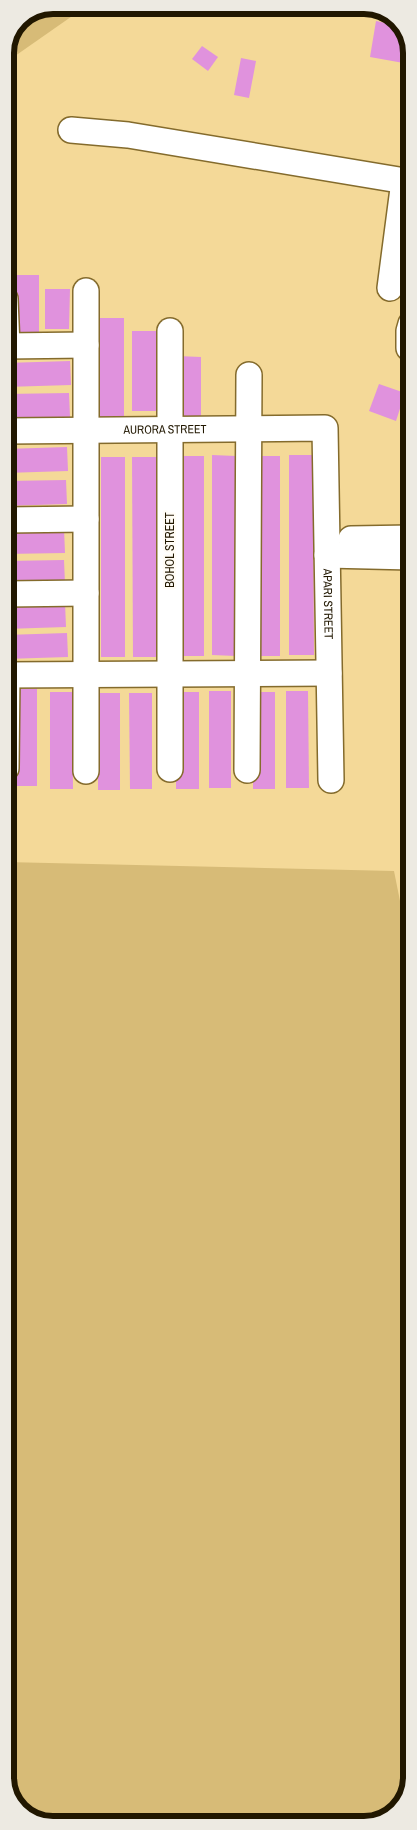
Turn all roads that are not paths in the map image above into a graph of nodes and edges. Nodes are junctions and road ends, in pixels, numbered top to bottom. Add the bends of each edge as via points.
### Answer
1 (71, 130) dead end
2 (403, 181) edge
3 (403, 211) edge
4 (390, 288) dead end
5 (86, 292) dead end
6 (170, 331) dead end
7 (86, 345) junction
8 (14, 346) edge
9 (249, 375) dead end
10 (325, 428) joint
11 (249, 429) junction
12 (86, 430) junction
13 (170, 430) junction
14 (14, 431) edge
15 (86, 519) junction
16 (14, 520) edge
17 (403, 547) edge
18 (327, 548) junction
19 (86, 593) junction
20 (14, 594) edge
21 (329, 673) junction
22 (170, 674) junction
23 (247, 674) junction
24 (87, 675) junction
25 (14, 676) edge
26 (170, 769) dead end
27 (247, 770) dead end
28 (86, 771) dead end
29 (331, 780) dead end

1 - 2 street via 128,135
3 - 4 street
5 - 7 street
6 - 13 street, BOHOL STREET
7 - 8 street
7 - 12 street
9 - 11 street
10 - 11 street, AURORA STREET
10 - 18 street, APARI STREET
11 - 13 street, AURORA STREET
11 - 23 street
12 - 13 street, AURORA STREET
12 - 14 street, AURORA STREET
12 - 15 street
13 - 22 street, BOHOL STREET
15 - 16 street
15 - 19 street
17 - 18 street
18 - 21 street, APARI STREET
19 - 20 street
19 - 24 street
21 - 23 street
21 - 29 street, APARI STREET
22 - 23 street
22 - 24 street
22 - 26 street, BOHOL STREET
23 - 27 street
24 - 25 street
24 - 28 street

